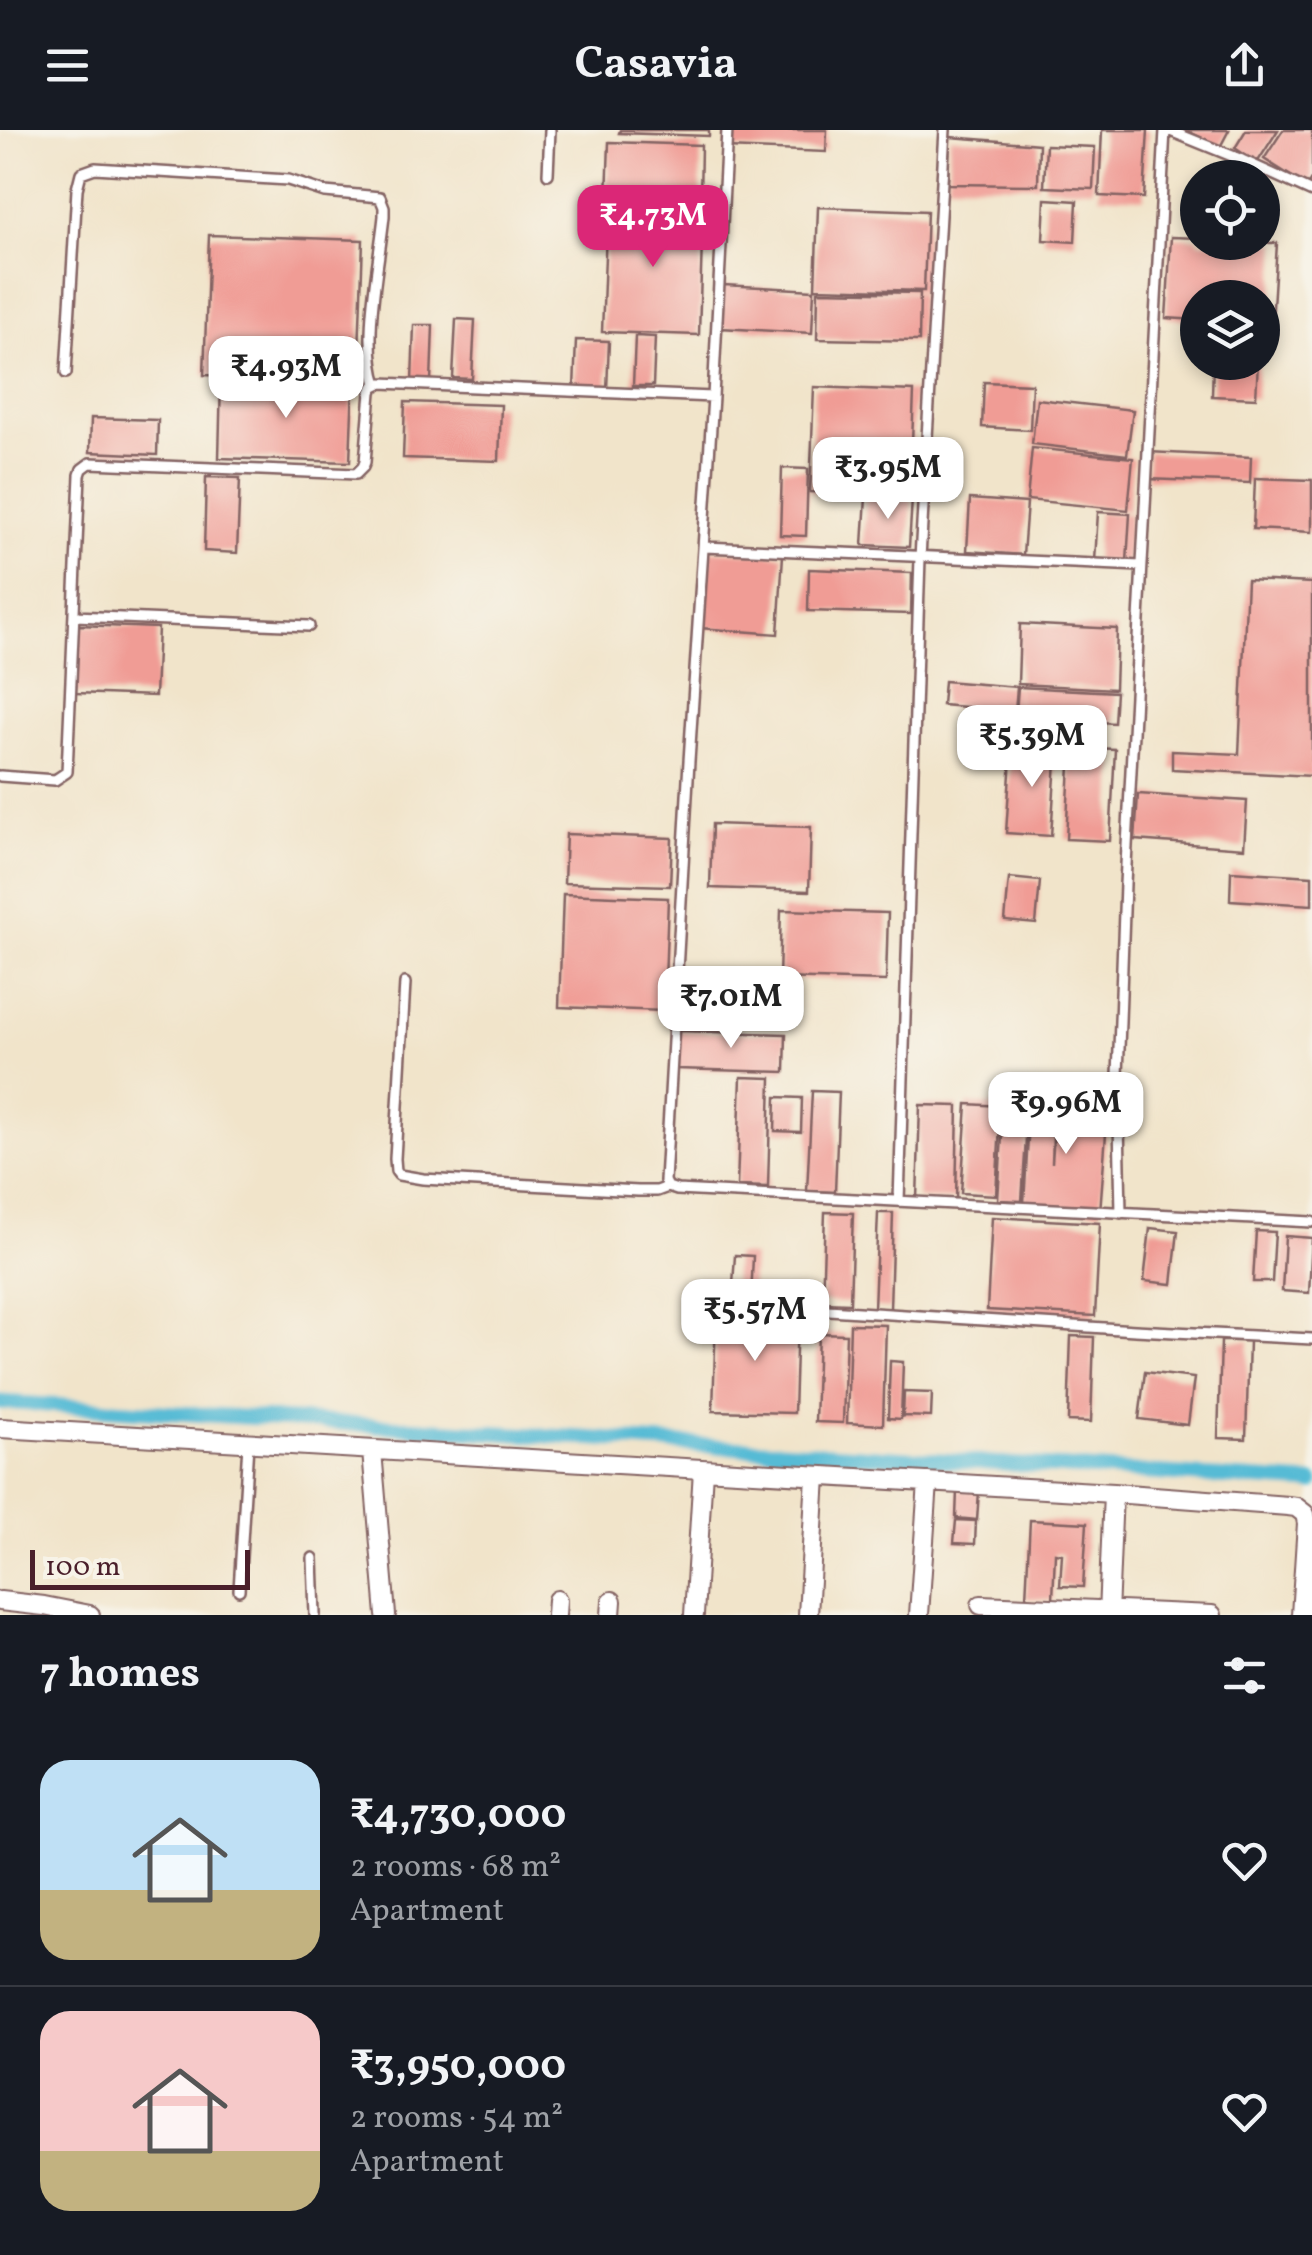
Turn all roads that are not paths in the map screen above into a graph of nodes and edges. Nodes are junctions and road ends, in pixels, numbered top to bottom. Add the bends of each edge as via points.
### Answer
1 (550, 130) edge
2 (727, 130) edge
3 (945, 130) edge
4 (1166, 130) edge
5 (548, 174) dead end
6 (1312, 192) edge
7 (66, 373) dead end
8 (377, 384) junction
9 (713, 397) junction
10 (704, 548) junction
11 (920, 558) junction
12 (1142, 566) junction
13 (74, 616) junction
14 (309, 626) dead end
15 (0, 776) edge
16 (405, 983) dead end
17 (668, 1186) junction
18 (899, 1201) junction
19 (1121, 1213) junction
20 (1312, 1222) edge
21 (720, 1303) dead end
22 (1312, 1339) edge
23 (0, 1428) edge
24 (248, 1444) junction
25 (372, 1451) junction
26 (702, 1470) junction
27 (816, 1476) junction
28 (928, 1482) junction
29 (1113, 1492) junction
30 (313, 1558) dead end
31 (239, 1590) dead end
32 (0, 1602) edge
33 (981, 1604) dead end
34 (1108, 1613) edge
35 (1186, 1614) edge
36 (90, 1615) edge
37 (315, 1615) edge
38 (386, 1615) edge
39 (694, 1615) edge
40 (808, 1615) edge
41 (919, 1615) edge
42 (1212, 1615) edge
43 (1302, 1615) edge

1 - 5 lane
2 - 9 lane
3 - 11 lane
4 - 6 lane
4 - 12 lane
7 - 8 lane via 77,189 81,174 94,168 288,180 325,192 380,196 384,216 370,348
8 - 9 lane
8 - 13 lane via 363,467 356,474 85,466
9 - 10 lane
10 - 11 lane
10 - 17 lane
11 - 12 lane
11 - 18 lane
12 - 19 lane via 1118,1076
13 - 14 lane
13 - 15 lane via 67,772 55,780
16 - 17 lane via 399,1174 658,1191
17 - 18 lane
18 - 19 lane
19 - 20 lane
21 - 22 lane
23 - 24 street
24 - 25 street
24 - 31 lane
25 - 26 street
25 - 38 street
26 - 27 street
26 - 39 street
27 - 28 street
27 - 40 street
28 - 29 street
28 - 41 street
29 - 34 street
29 - 43 street via 1296,1507 1307,1523
30 - 37 lane
32 - 36 street
33 - 34 street
34 - 35 street
35 - 42 street

